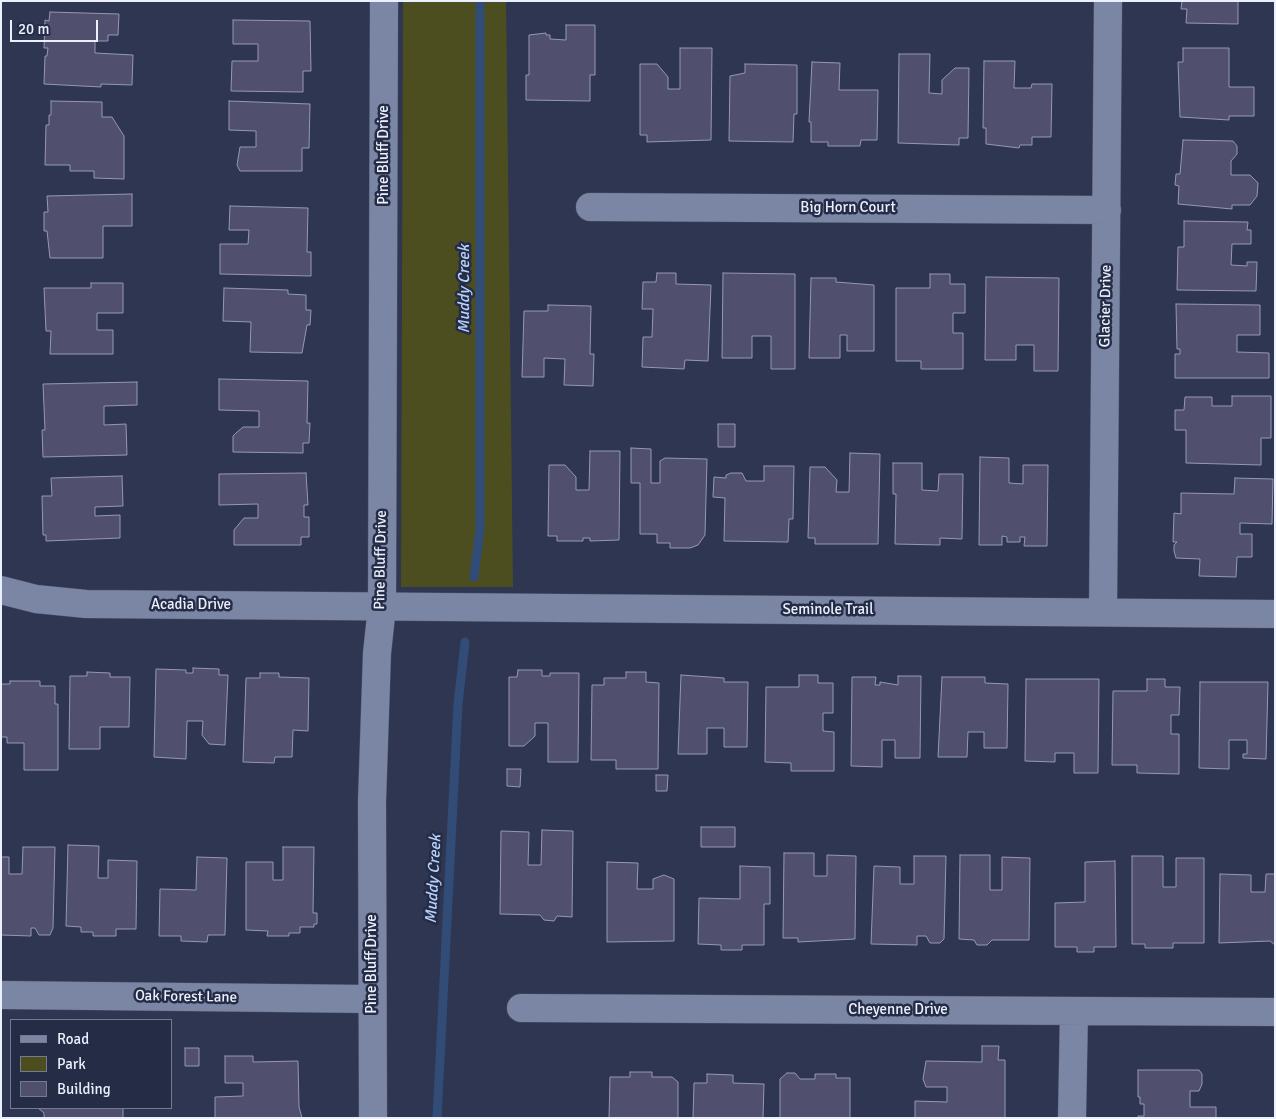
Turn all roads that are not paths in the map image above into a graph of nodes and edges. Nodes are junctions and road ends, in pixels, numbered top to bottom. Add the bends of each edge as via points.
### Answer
1 (384, 1) edge
2 (1108, 1) edge
3 (590, 207) dead end
4 (1106, 210) junction
5 (1, 590) edge
6 (382, 607) junction
7 (1103, 612) junction
8 (1275, 614) edge
9 (1, 995) edge
10 (371, 999) junction
11 (521, 1008) dead end
12 (1074, 1011) junction
13 (1275, 1012) edge
14 (373, 1118) edge
15 (1072, 1118) edge

1 - 6 street, Pine Bluff Drive
2 - 4 street, Glacier Drive
3 - 4 street, Big Horn Court
4 - 7 street, Glacier Drive
5 - 6 street, Acadia Drive via 36,599 86,604
6 - 7 street, Seminole Trail
6 - 10 street, Pine Bluff Drive via 377,653 373,781
7 - 8 street, Seminole Trail
9 - 10 street, Oak Forest Lane
10 - 14 street, Pine Bluff Drive
11 - 12 street, Cheyenne Drive
12 - 13 street, Cheyenne Drive
12 - 15 street

